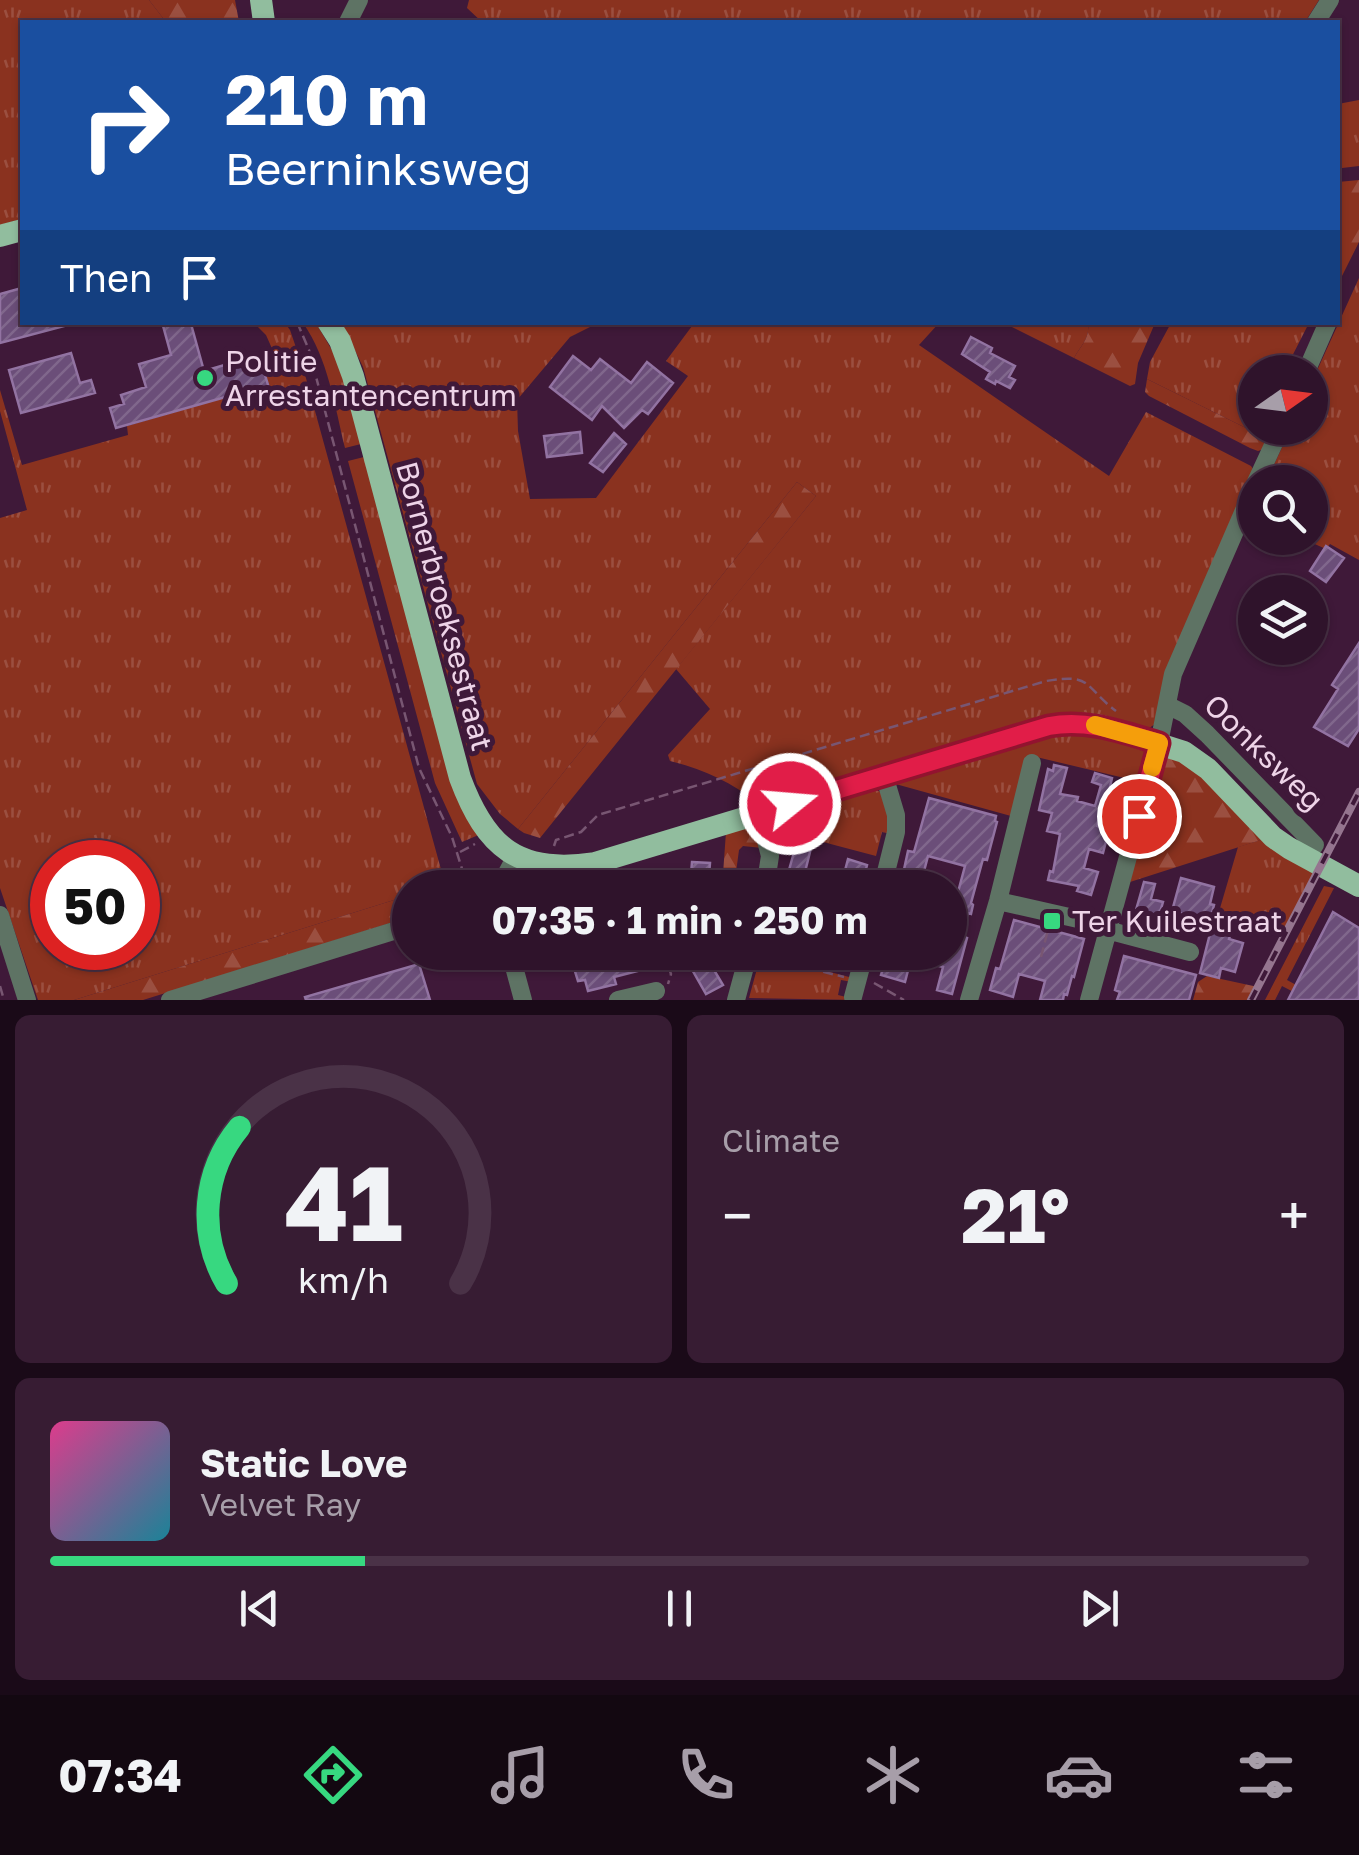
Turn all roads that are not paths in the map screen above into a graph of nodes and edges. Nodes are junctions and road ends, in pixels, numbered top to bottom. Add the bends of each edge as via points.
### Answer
1 (330, 325) edge
2 (1327, 325) edge
3 (1313, 355) edge
4 (1238, 524) edge
5 (1168, 705) junction
6 (1159, 743) junction
7 (1032, 762) dead end
8 (884, 775) junction
9 (759, 814) junction
10 (1315, 845) dead end
11 (516, 856) junction
12 (508, 870) edge
13 (768, 870) edge
14 (886, 870) edge
15 (1359, 886) edge
16 (998, 901) junction
17 (0, 915) edge
18 (1108, 928) junction
19 (392, 932) edge
20 (1190, 952) dead end
21 (515, 970) edge
22 (745, 970) edge
23 (860, 970) edge
24 (856, 986) road end
25 (656, 990) road end
26 (27, 1000) edge
27 (170, 1000) edge
28 (523, 1000) edge
29 (618, 1000) edge
30 (737, 1000) edge
31 (969, 1000) edge
32 (1090, 1000) edge

1 - 11 main road, Bornerbroeksestraat via 353,376 460,778 488,833
2 - 3 street
4 - 5 street via 1172,674
5 - 6 street
5 - 10 street, Oonksweg via 1207,734
6 - 8 main road, Oonksweg via 1064,723
6 - 15 main road, Oonksweg via 1194,758 1289,848
6 - 18 street
7 - 16 street
8 - 9 main road, Oonksweg
8 - 14 street via 896,815
9 - 11 main road, Oonksweg via 595,863 550,866
9 - 13 street
11 - 12 street
16 - 18 street
16 - 31 street
17 - 26 street
18 - 20 street
18 - 32 street
19 - 27 street
21 - 28 street
22 - 30 street
23 - 24 street
25 - 29 street

